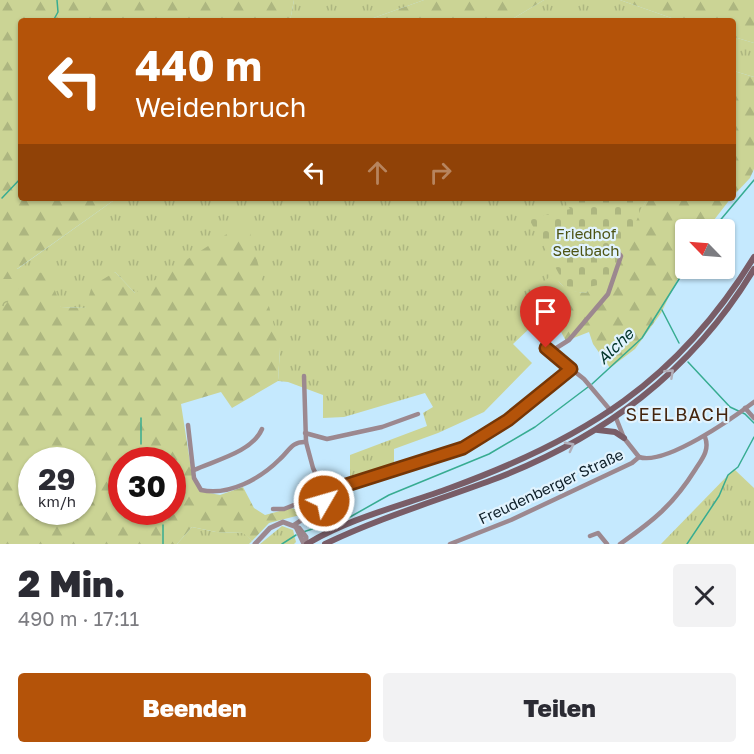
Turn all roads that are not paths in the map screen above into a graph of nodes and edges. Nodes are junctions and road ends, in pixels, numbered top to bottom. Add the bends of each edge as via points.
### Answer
1 (608, 253) dead end
2 (754, 257) edge
3 (754, 269) edge
4 (532, 327) dead end
5 (550, 352) junction
6 (571, 369) junction
7 (304, 376) dead end
8 (601, 401) junction
9 (754, 402) edge
10 (742, 410) junction
11 (611, 411) junction
12 (418, 414) dead end
13 (604, 415) junction
14 (754, 418) edge
15 (613, 420) junction
16 (188, 425) dead end
17 (262, 429) dead end
18 (598, 430) junction
19 (305, 433) junction
20 (621, 436) junction
21 (705, 436) junction
22 (306, 442) junction
23 (639, 457) junction
24 (194, 470) junction
25 (325, 493) junction
26 (273, 509) dead end
27 (296, 527) junction
28 (590, 536) dead end
29 (255, 544) edge
30 (306, 544) edge
31 (325, 544) edge
32 (450, 544) edge
33 (607, 544) edge
34 (620, 544) edge

1 - 5 street via 616,250 621,256 608,294 569,340
2 - 11 main road via 696,336
15 -> 3 main road, Freudenberger Straße via 683,360
4 - 5 street
5 - 6 street
6 - 8 street
6 - 25 street via 508,420 463,448
7 - 19 street
8 - 11 street
8 - 13 street
9 - 10 street, Freudenberger Straße
10 - 14 street
10 - 21 street, Freudenberger Straße
11 - 13 main road
11 - 15 main road
12 - 19 street via 327,439
13 - 15 main road
13 - 30 main road via 513,464
15 - 18 main road, Freudenberger Straße
15 - 20 street
16 - 24 street
17 - 24 street via 247,446
18 - 20 main road
31 -> 18 main road, Freudenberger Straße via 515,470
19 - 22 street
20 - 23 street
21 - 23 street, Freudenberger Straße via 648,458
21 - 34 street via 705,453 674,501
22 - 24 street via 292,446 261,475 217,494 201,490
22 - 25 street
23 - 32 street, Freudenberger Straße via 532,510
25 - 26 street via 284,509
25 - 27 street via 320,508
27 - 29 street via 278,522
27 - 30 street
28 - 33 street via 598,533

